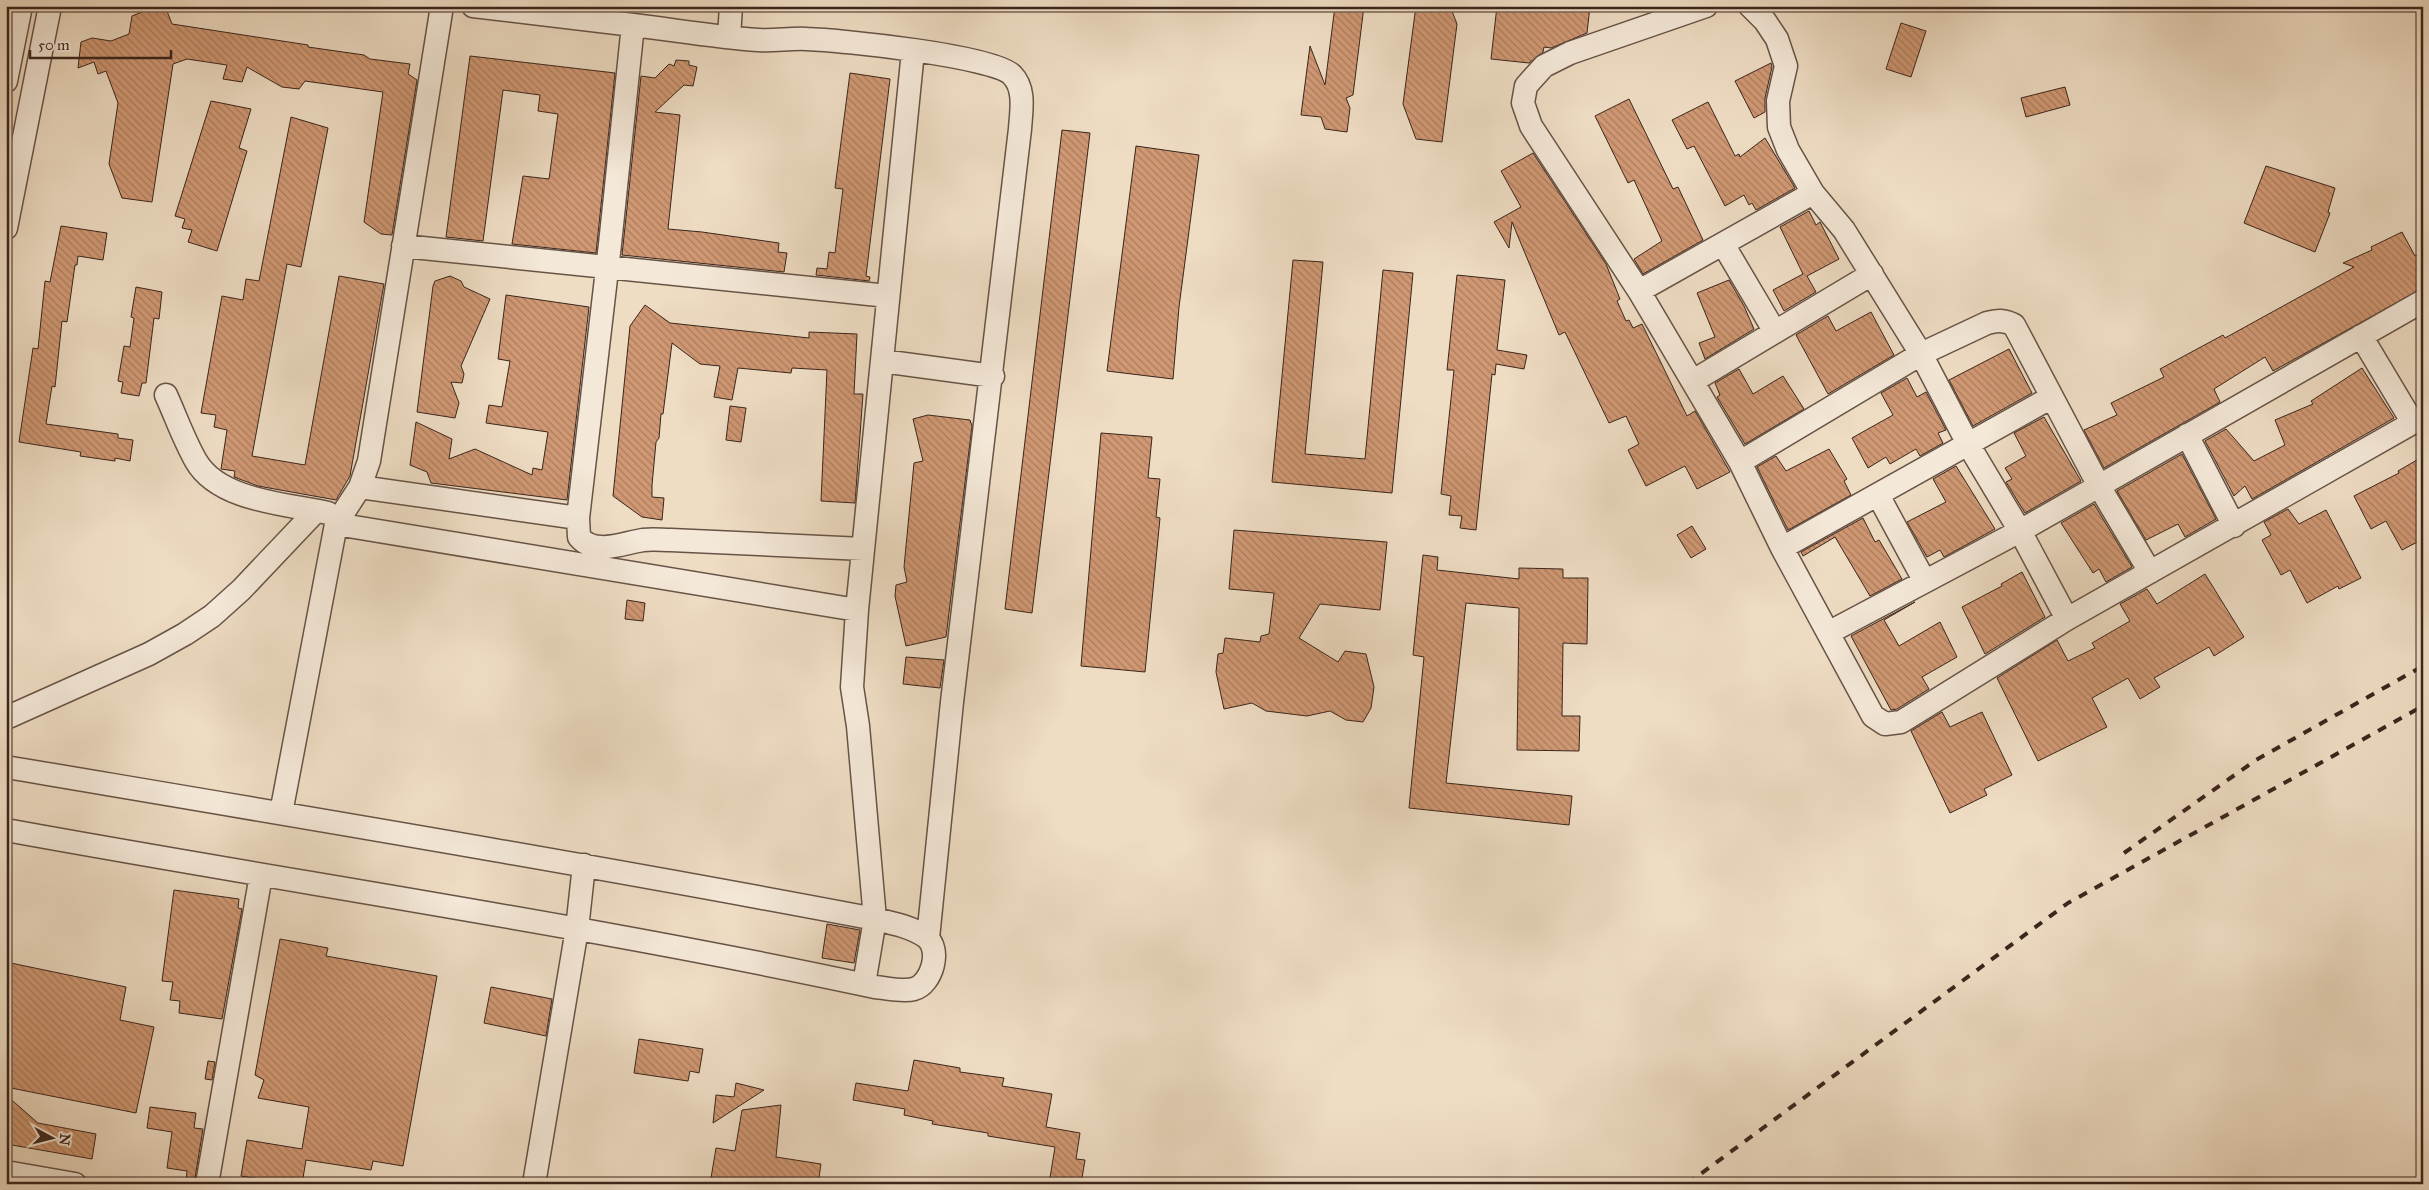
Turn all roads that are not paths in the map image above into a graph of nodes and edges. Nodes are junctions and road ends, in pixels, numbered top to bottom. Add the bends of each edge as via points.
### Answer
1 (21, 6) edge
2 (50, 6) edge
3 (442, 6) edge
4 (473, 6) edge
5 (731, 6) edge
6 (1706, 6) edge
7 (1750, 6) edge
8 (633, 26) junction
9 (729, 37) junction
10 (913, 50) junction
11 (6, 81) edge
12 (1813, 193) junction
13 (6, 228) edge
14 (1723, 244) junction
15 (403, 246) junction
16 (608, 266) junction
17 (1872, 274) junction
18 (1639, 291) junction
19 (888, 296) junction
20 (2423, 301) edge
21 (1775, 332) junction
22 (2361, 336) junction
23 (1921, 354) junction
24 (882, 361) junction
25 (992, 376) junction
26 (1693, 381) junction
27 (166, 395) dead end
28 (2052, 397) junction
29 (2418, 420) edge
30 (2187, 435) junction
31 (1968, 444) junction
32 (1740, 462) junction
33 (2099, 486) junction
34 (360, 487) junction
35 (1878, 494) junction
36 (316, 511) junction
37 (578, 518) junction
38 (338, 520) junction
39 (2234, 526) junction
40 (2020, 531) junction
41 (1782, 548) junction
42 (863, 549) junction
43 (2150, 572) junction
44 (1924, 580) junction
45 (857, 610) junction
46 (2067, 619) junction
47 (1828, 633) junction
48 (6, 718) edge
49 (6, 767) edge
50 (281, 813) junction
51 (6, 830) edge
52 (584, 865) junction
53 (261, 875) junction
54 (875, 918) junction
55 (577, 929) junction
56 (928, 938) junction
57 (864, 984) junction
58 (6, 1172) edge
59 (75, 1184) edge
60 (207, 1184) edge
61 (534, 1184) edge

1 - 11 street
2 - 13 street
3 - 15 street
4 - 8 street
5 - 9 street
6 - 18 street via 1570,53 1544,66 1526,86 1523,103 1531,126
7 - 12 street via 1777,39 1786,66 1778,101 1779,127 1788,150
8 - 9 street
8 - 16 street
9 - 10 street via 830,40
10 - 19 street
10 - 25 street via 996,65 1012,74 1022,98
12 - 14 street
12 - 17 street via 1844,230
14 - 18 street
14 - 21 street
15 - 16 street
15 - 34 street via 369,462
16 - 19 street
16 - 37 street
17 - 21 street
17 - 23 street
18 - 26 street
19 - 24 street
20 - 22 street
21 - 26 street
22 - 29 street
22 - 30 street
23 - 28 street via 1987,323 2007,321 2014,326
23 - 31 street
23 - 32 street
24 - 25 street
24 - 42 street
25 - 56 street via 952,702
26 - 32 street
27 - 36 street via 196,462 217,484 234,493
28 - 31 street
28 - 33 street
29 - 39 street
30 - 33 street
30 - 39 street
31 - 35 street
31 - 40 street
32 - 41 street
33 - 40 street
33 - 43 street
34 - 37 street
34 - 38 street
35 - 41 street
35 - 44 street
36 - 38 street
36 - 48 street via 212,616 149,654
37 - 42 street via 579,537 586,543 601,547 672,540
38 - 45 street
38 - 50 street
39 - 43 street
40 - 44 street
40 - 46 street
41 - 47 street
42 - 45 street
43 - 46 street
44 - 47 street
45 - 54 street via 852,686
46 - 47 street via 1901,722 1884,724 1873,716
49 - 50 street
50 - 52 street
51 - 53 street
52 - 54 street
52 - 55 street
53 - 55 street
53 - 60 street
54 - 56 street
54 - 57 street
55 - 57 street
55 - 61 street
56 - 57 street via 934,949 934,962 924,984 914,989 895,989
58 - 59 street

